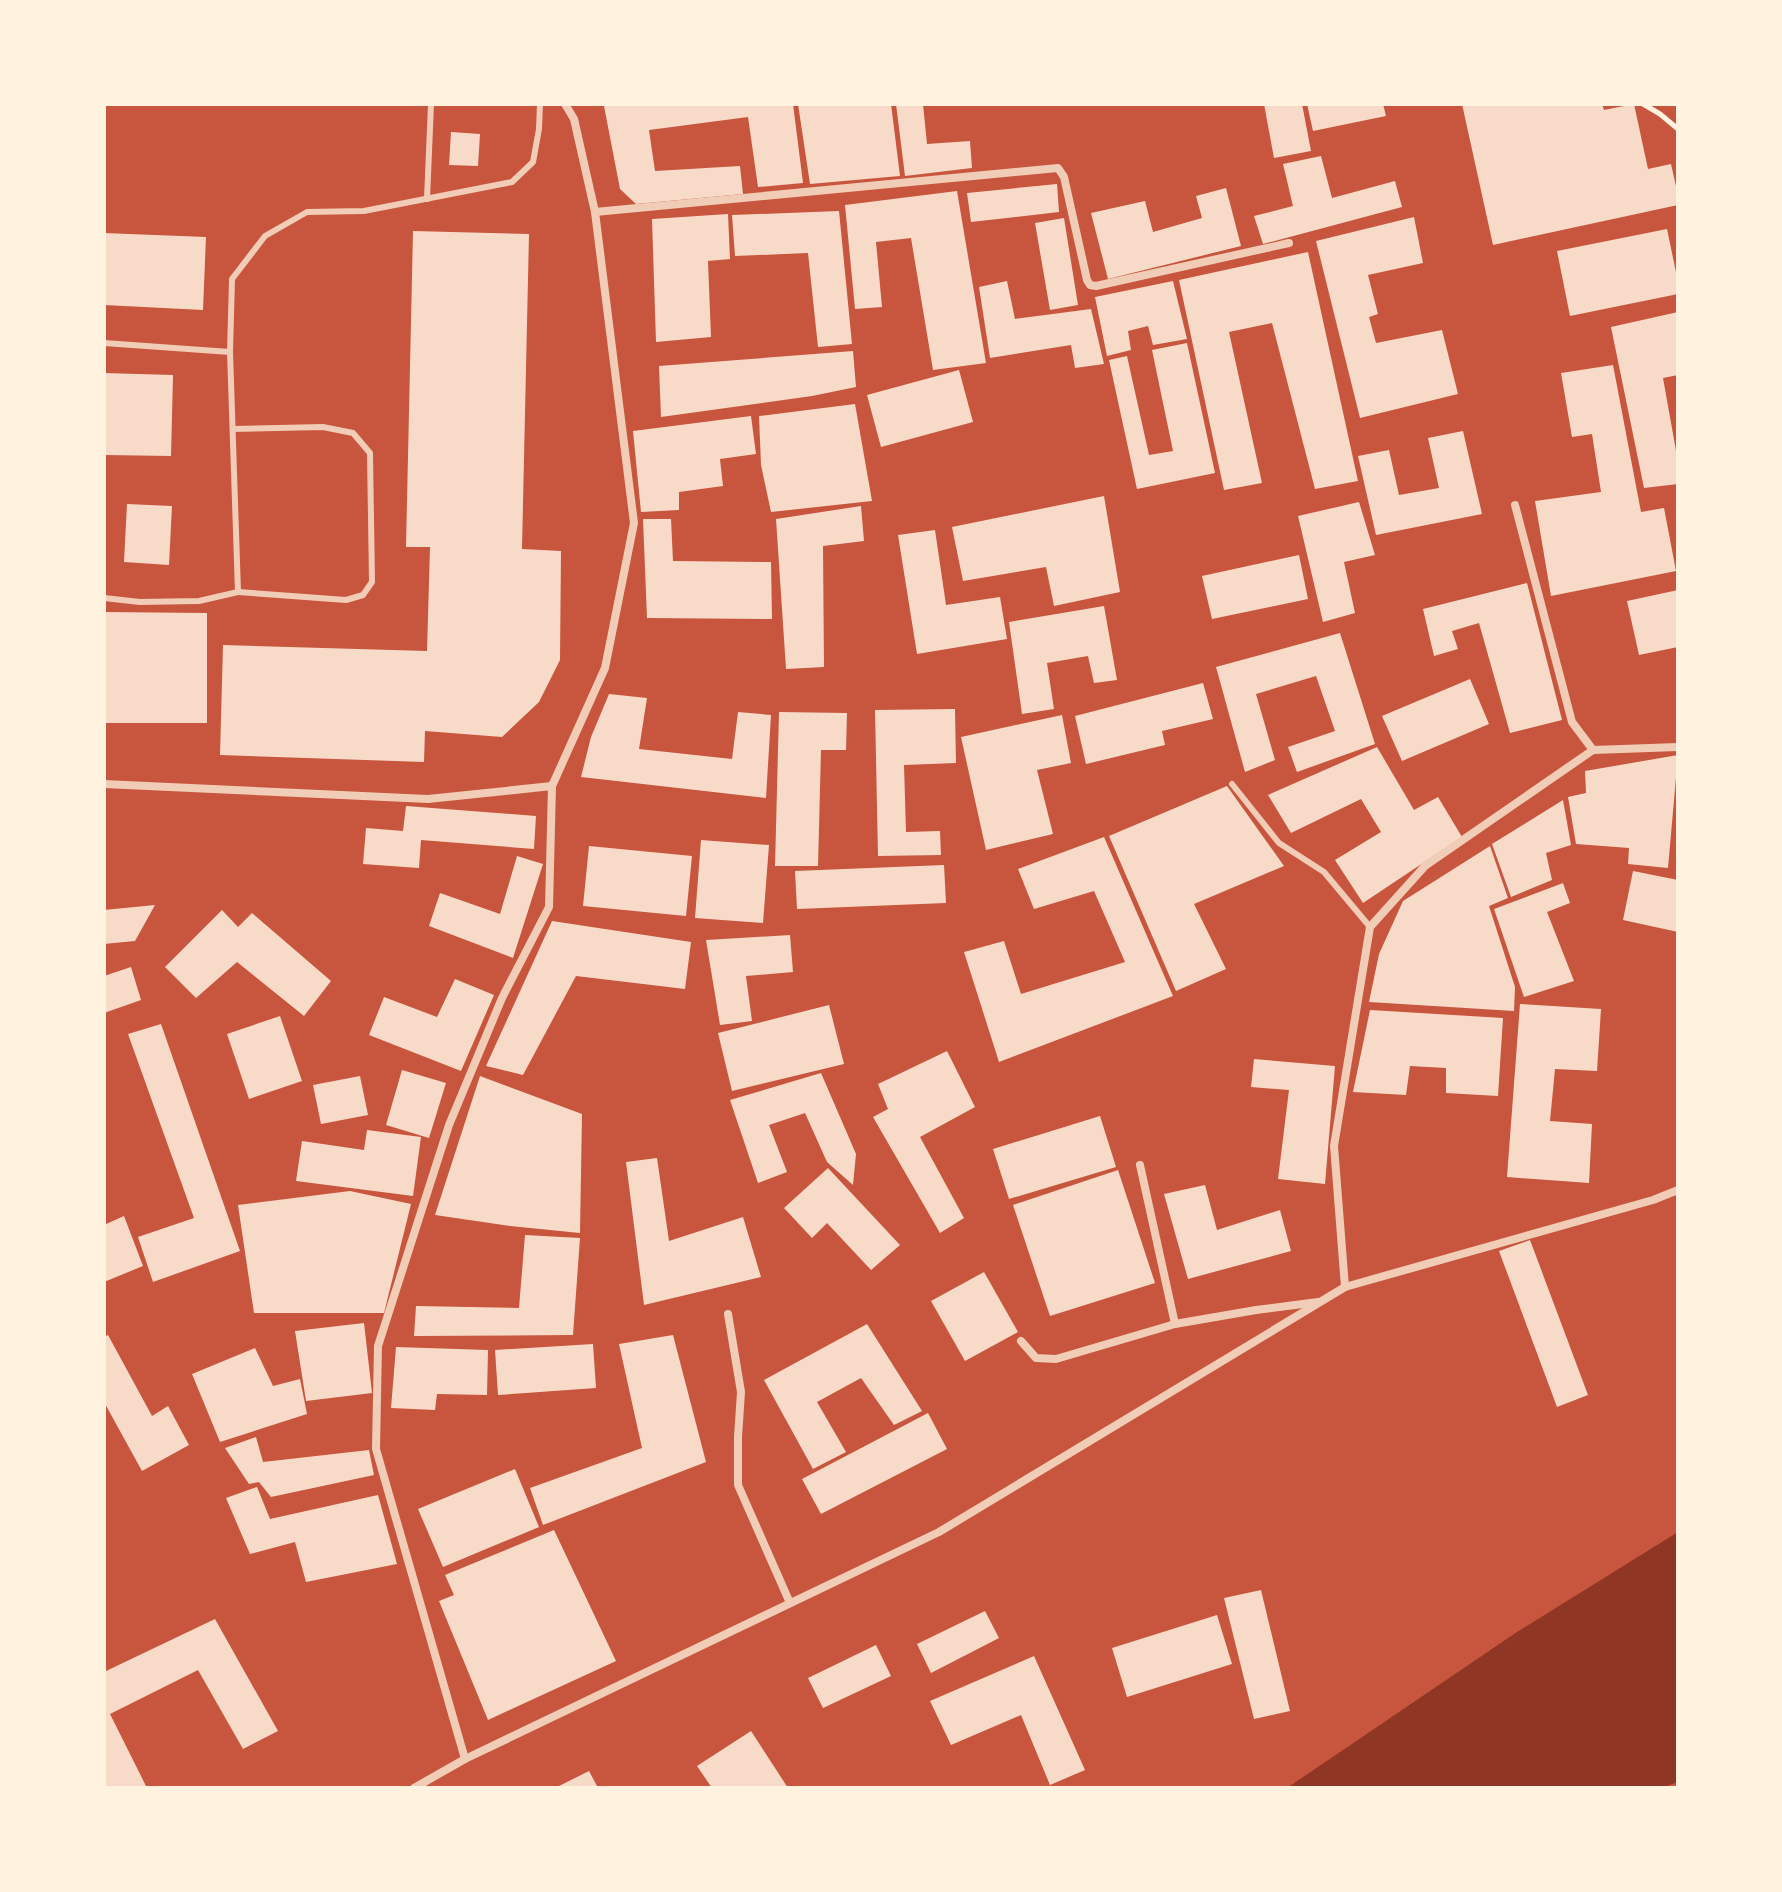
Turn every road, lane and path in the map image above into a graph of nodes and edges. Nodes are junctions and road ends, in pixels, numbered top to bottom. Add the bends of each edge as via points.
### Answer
1 (431, 104) edge
2 (540, 104) edge
3 (565, 104) edge
4 (1643, 104) edge
5 (1678, 129) edge
6 (427, 199) junction
7 (595, 212) junction
8 (1289, 243) dead end
9 (104, 343) edge
10 (230, 352) junction
11 (233, 429) junction
12 (1515, 505) dead end
13 (238, 592) junction
14 (104, 598) edge
15 (1678, 747) edge
16 (1593, 750) junction
17 (104, 784) edge
18 (1232, 784) dead end
19 (552, 786) junction
20 (1370, 927) junction
21 (1140, 1165) dead end
22 (1678, 1190) edge
23 (1345, 1287) junction
24 (1321, 1302) junction
25 (728, 1314) dead end
26 (1175, 1324) junction
27 (1021, 1341) dead end
28 (790, 1603) junction
29 (465, 1759) junction
30 (414, 1788) edge

1 - 6 lane
2 - 6 lane via 533,162 512,182
3 - 7 street via 574,119
4 - 5 path
6 - 10 lane via 364,211 307,212 265,236 232,279
7 - 8 street via 1058,168 1090,285
7 - 19 street via 634,523 605,668
9 - 10 lane
10 - 11 lane
11 - 13 lane
11 - 13 lane via 323,427 353,433 370,453 372,582 363,595 346,600
12 - 16 street via 1572,722
13 - 14 lane via 199,601
15 - 16 street
16 - 20 street via 1425,866
17 - 19 street via 428,799
18 - 20 lane via 1279,843 1324,872
19 - 29 street via 549,907 502,998 449,1125 378,1346 376,1449
20 - 23 street via 1334,1146
21 - 26 street
22 - 23 street
23 - 24 street
24 - 26 street
24 - 28 street via 939,1532
25 - 28 street via 741,1392 738,1485
26 - 27 street via 1056,1359 1036,1358
28 - 29 street
29 - 30 street

